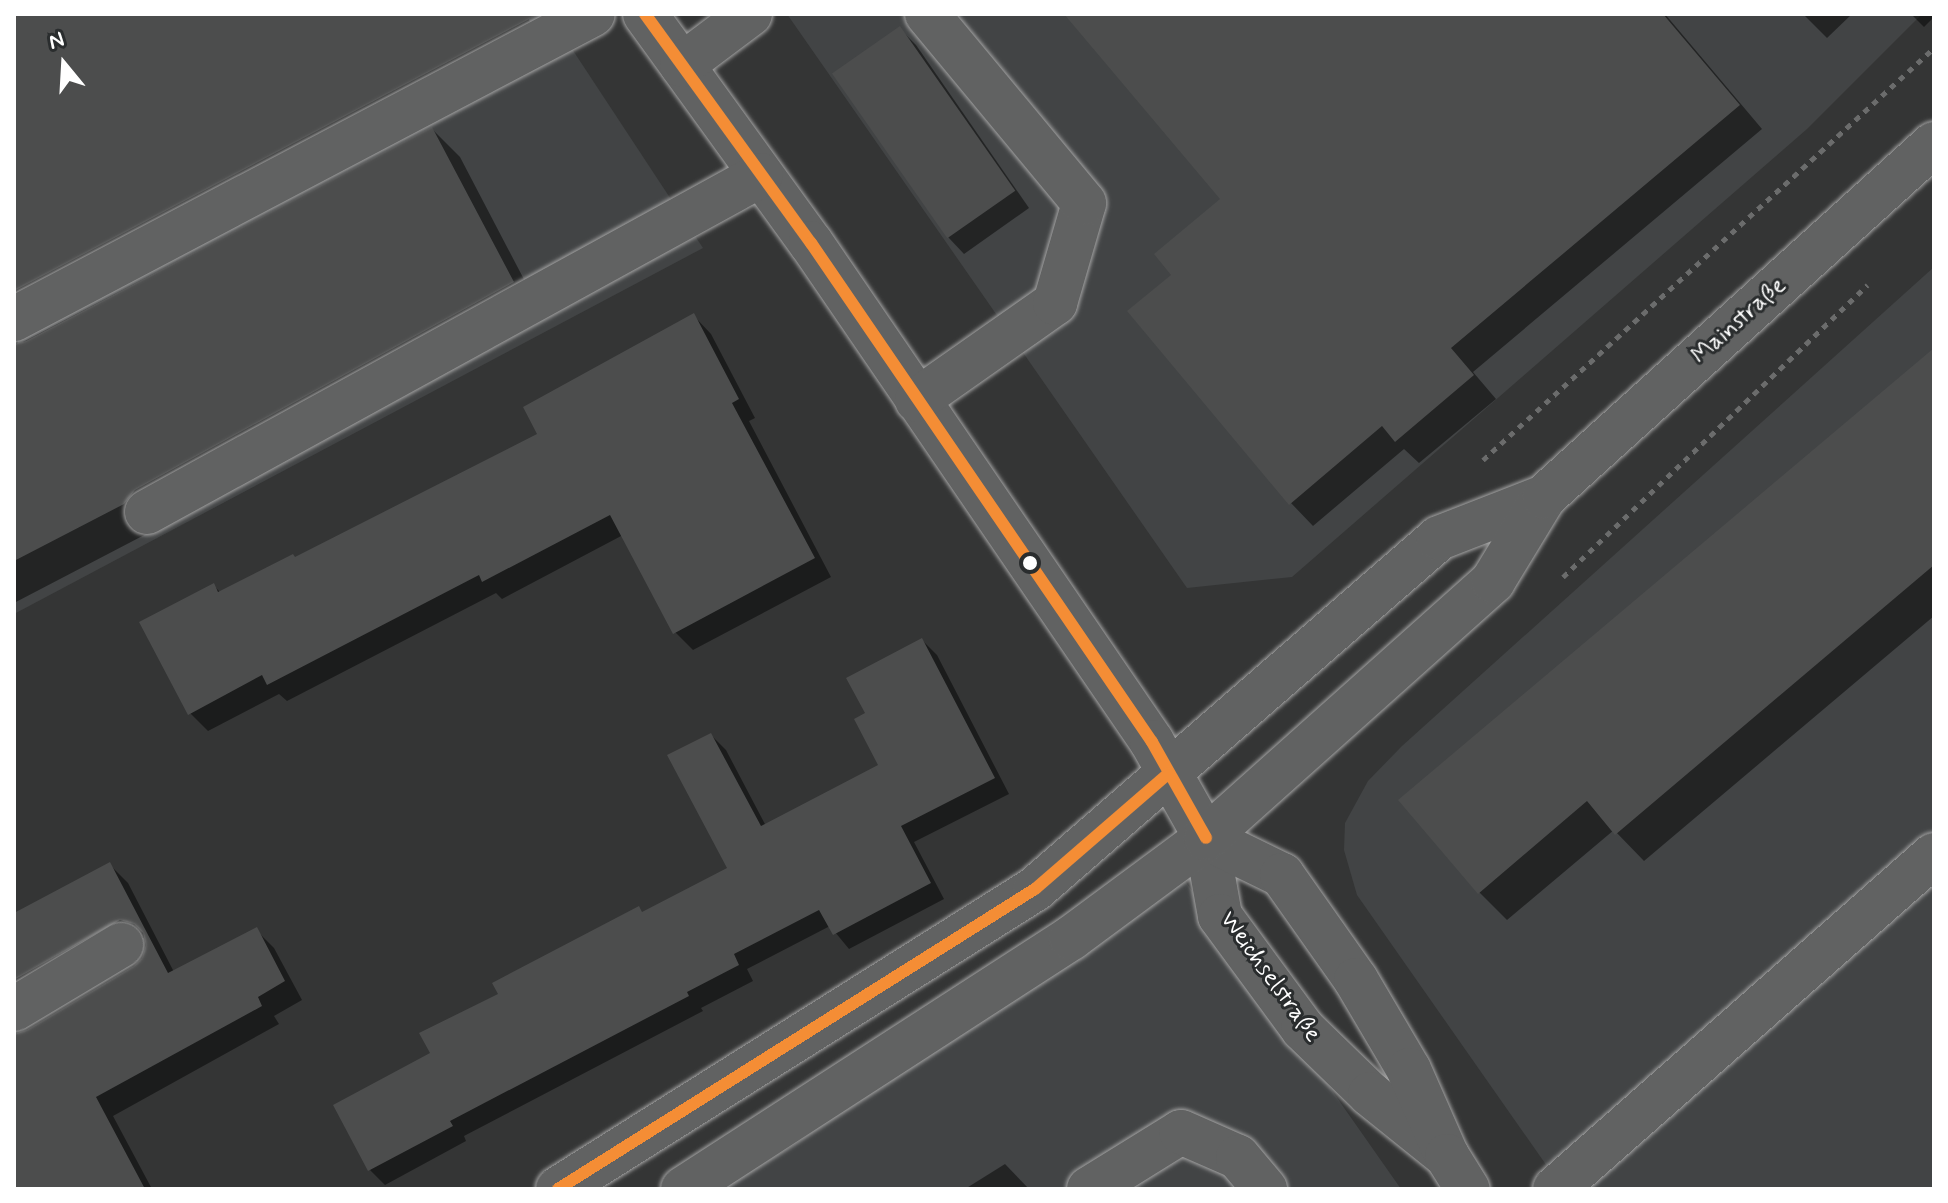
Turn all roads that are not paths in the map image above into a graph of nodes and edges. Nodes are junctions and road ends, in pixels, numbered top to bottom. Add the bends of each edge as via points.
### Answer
1 (593, 14) edge
2 (645, 14) edge
3 (750, 14) edge
4 (927, 14) edge
5 (682, 65) junction
6 (1934, 144) edge
7 (761, 175) junction
8 (14, 319) edge
9 (917, 400) junction
10 (1544, 497) junction
11 (147, 512) dead end
12 (1169, 773) junction
13 (1206, 838) junction
14 (1934, 855) edge
15 (121, 945) dead end
16 (14, 1009) edge
17 (1458, 1172) edge
18 (558, 1189) edge
19 (683, 1189) edge
20 (1089, 1189) edge
21 (1265, 1189) edge
22 (1555, 1189) edge

1 - 8 main road
2 - 5 main road, Weichselstraße
3 - 5 main road
4 - 9 main road via 1084,203 1055,303
5 - 7 main road, Weichselstraße
6 - 10 main road, Mainstraße
7 - 9 main road, Weichselstraße
7 - 11 main road
9 - 12 main road, Weichselstraße
10 - 12 main road, Mainstraße via 1439,538
10 - 13 main road, Mainstraße via 1493,581
12 - 13 main road, Weichselstraße
12 - 18 main road, Mainstraße via 1035,889
13 - 17 main road, Weichselstraße via 1220,916 1303,1029
13 - 17 main road, Weichselstraße via 1282,875 1356,980 1409,1070
13 - 19 main road, Mainstraße via 1071,938
14 - 22 main road
15 - 16 main road
20 - 21 main road via 1181,1132 1238,1157

